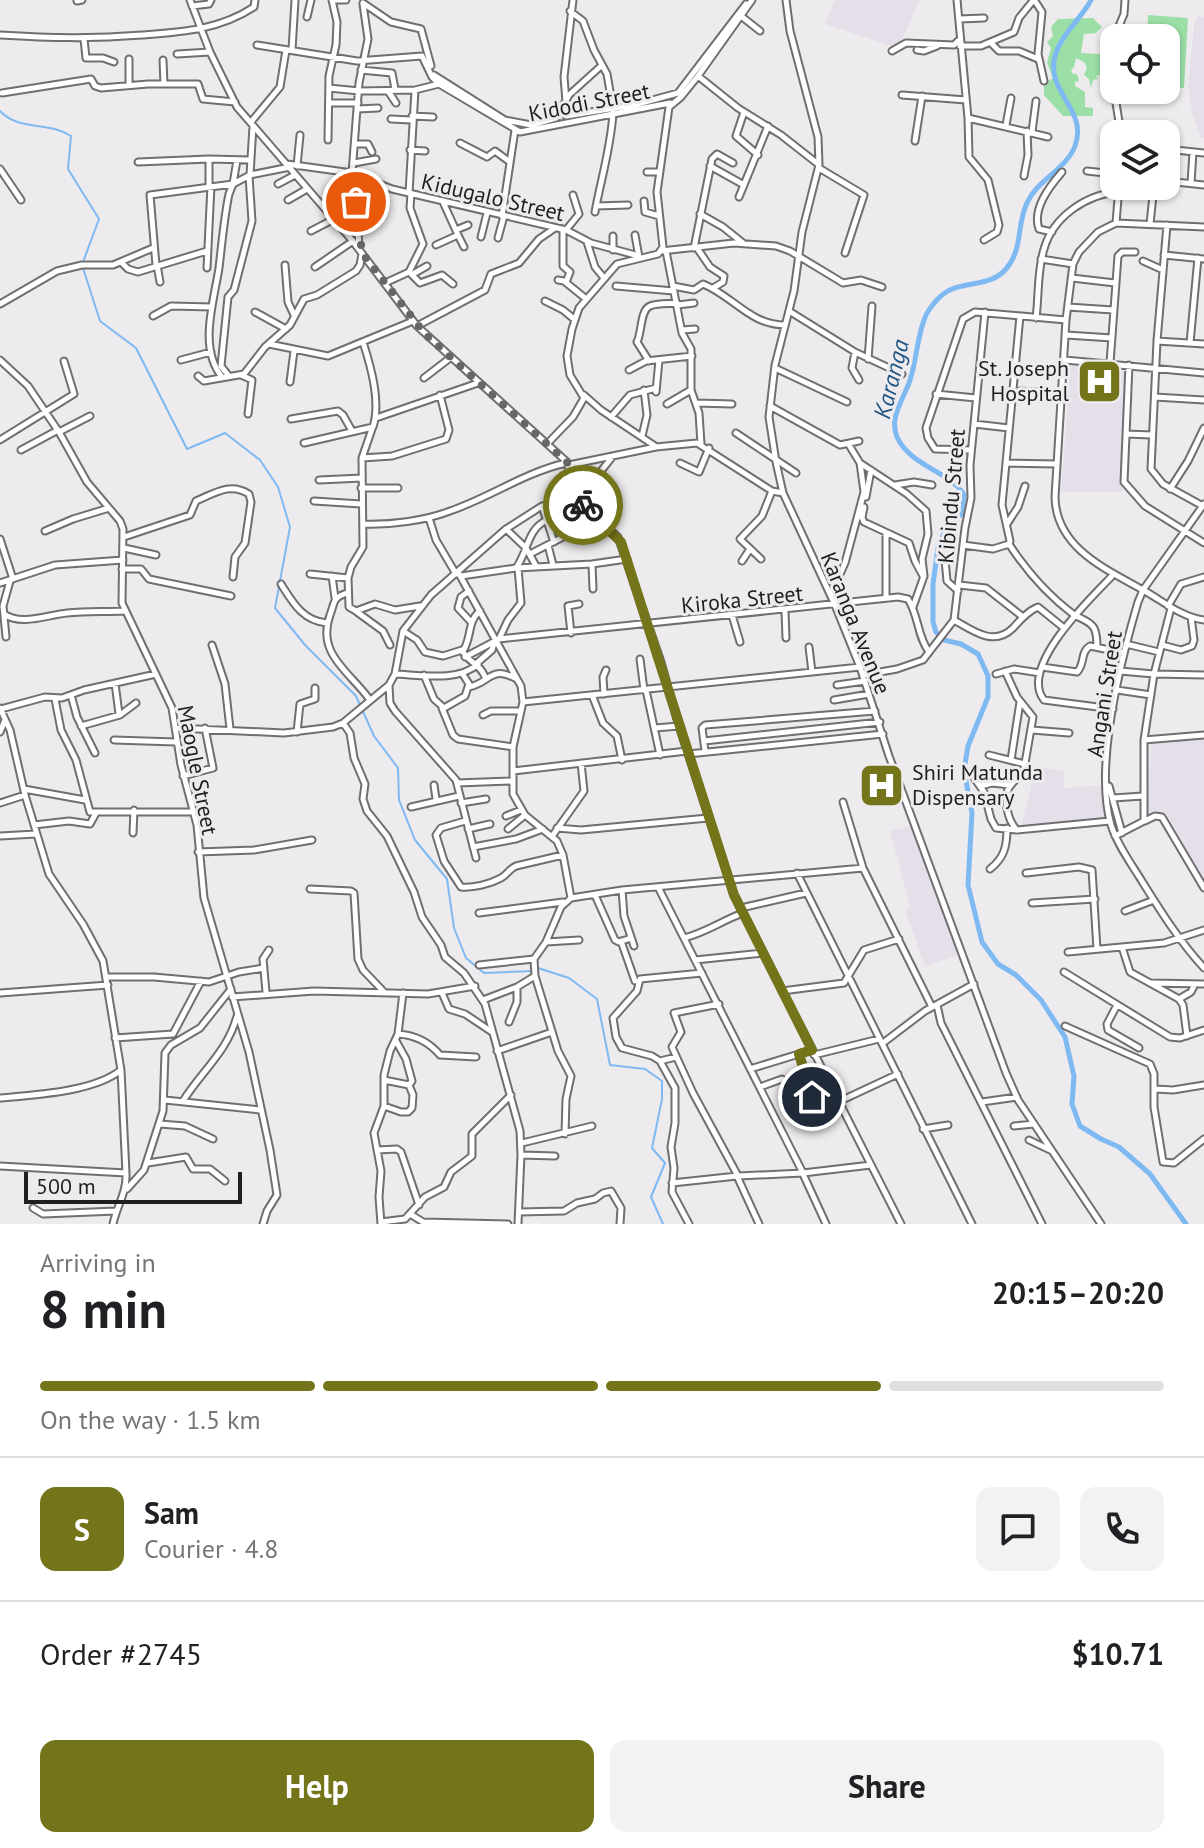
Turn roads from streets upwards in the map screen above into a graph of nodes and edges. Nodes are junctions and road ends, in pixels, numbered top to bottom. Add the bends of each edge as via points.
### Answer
1 (211, 0) edge
2 (255, 0) edge
3 (295, 0) edge
4 (311, 0) edge
5 (334, 0) edge
6 (346, 0) edge
7 (571, 0) edge
8 (750, 0) edge
9 (777, 0) edge
10 (957, 0) edge
11 (1125, 0) edge
12 (362, 2) edge
13 (785, 2) edge
14 (191, 3) edge
15 (570, 11) junction
16 (741, 16) junction
17 (307, 17) dead end
18 (984, 18) dead end
19 (959, 19) junction
20 (1120, 24) edge
21 (200, 30) junction
22 (760, 31) dead end
23 (0, 35) edge
24 (84, 39) junction
25 (959, 43) junction
26 (991, 43) junction
27 (942, 44) junction
28 (257, 45) dead end
29 (1038, 49) junction
30 (289, 50) junction
31 (917, 50) dead end
32 (892, 51) dead end
33 (210, 52) junction
34 (177, 54) dead end
35 (1029, 56) junction
36 (334, 57) junction
37 (129, 59) dead end
38 (1038, 59) junction
39 (163, 60) dead end
40 (362, 61) junction
41 (114, 62) dead end
42 (601, 66) junction
43 (361, 70) junction
44 (698, 76) junction
45 (1044, 81) dead end
46 (164, 84) junction
47 (439, 84) junction
48 (129, 85) junction
49 (329, 88) junction
50 (395, 89) junction
51 (387, 90) junction
52 (415, 90) junction
53 (359, 91) junction
54 (2, 93) dead end
55 (902, 95) dead end
56 (922, 96) junction
57 (1011, 98) dead end
58 (966, 100) junction
59 (1036, 101) dead end
60 (235, 102) junction
61 (330, 103) junction
62 (396, 103) dead end
63 (671, 103) junction
64 (566, 104) junction
65 (358, 106) junction
66 (378, 108) dead end
67 (613, 111) junction
68 (744, 112) junction
69 (433, 117) dead end
70 (412, 118) junction
71 (968, 118) junction
72 (391, 119) dead end
73 (567, 120) junction
74 (252, 124) junction
75 (1006, 125) junction
76 (768, 126) junction
77 (515, 130) junction
78 (1029, 131) junction
79 (300, 135) dead end
80 (1048, 137) dead end
81 (328, 140) dead end
82 (915, 141) dead end
83 (460, 143) dead end
84 (355, 144) junction
85 (410, 150) junction
86 (425, 151) dead end
87 (1180, 151) edge
88 (372, 152) dead end
89 (1193, 152) junction
90 (1204, 153) edge
91 (758, 155) junction
92 (209, 159) junction
93 (376, 159) dead end
94 (237, 160) junction
95 (250, 160) junction
96 (138, 162) dead end
97 (510, 162) junction
98 (354, 163) junction
99 (733, 163) dead end
100 (291, 165) junction
101 (710, 166) junction
102 (819, 166) junction
103 (0, 169) edge
104 (1087, 171) dead end
105 (647, 172) dead end
106 (660, 172) junction
107 (1062, 172) dead end
108 (1100, 172) edge
109 (1190, 172) junction
110 (353, 174) junction
111 (295, 175) junction
112 (249, 176) junction
113 (1024, 176) dead end
114 (1180, 180) edge
115 (1180, 182) edge
116 (1191, 183) junction
117 (233, 184) junction
118 (278, 184) dead end
119 (744, 185) junction
120 (1204, 185) edge
121 (210, 186) junction
122 (307, 189) junction
123 (410, 193) junction
124 (573, 195) dead end
125 (1100, 195) edge
126 (739, 197) dead end
127 (21, 200) dead end
128 (288, 200) dead end
129 (1118, 200) edge
130 (1153, 200) edge
131 (442, 201) junction
132 (644, 201) dead end
133 (628, 205) dead end
134 (487, 213) junction
135 (700, 214) junction
136 (503, 216) junction
137 (659, 216) junction
138 (334, 219) junction
139 (1116, 223) junction
140 (1150, 224) junction
141 (468, 225) dead end
142 (1167, 225) junction
143 (1204, 227) edge
144 (555, 228) junction
145 (565, 230) junction
146 (311, 231) dead end
147 (457, 232) junction
148 (1052, 232) junction
149 (635, 235) dead end
150 (613, 236) dead end
151 (481, 237) dead end
152 (498, 238) dead end
153 (984, 240) dead end
154 (353, 241) junction
155 (587, 241) junction
156 (744, 243) junction
157 (436, 245) dead end
158 (464, 247) dead end
159 (153, 248) junction
160 (696, 248) junction
161 (613, 250) junction
162 (207, 251) junction
163 (664, 251) junction
164 (360, 252) junction
165 (1135, 252) dead end
166 (845, 253) dead end
167 (1164, 255) junction
168 (799, 256) junction
169 (641, 257) junction
170 (1041, 259) junction
171 (1201, 259) edge
172 (1143, 261) dead end
173 (121, 262) junction
174 (1073, 264) junction
175 (157, 265) junction
176 (285, 265) dead end
177 (427, 266) dead end
178 (315, 267) dead end
179 (207, 268) dead end
180 (1163, 270) junction
181 (411, 273) junction
182 (604, 278) junction
183 (1072, 278) junction
184 (558, 280) dead end
185 (160, 282) dead end
186 (566, 282) junction
187 (385, 283) junction
188 (1115, 283) junction
189 (453, 284) dead end
190 (616, 286) dead end
191 (882, 287) dead end
192 (713, 288) junction
193 (674, 289) junction
194 (585, 298) junction
195 (1194, 300) junction
196 (1204, 300) edge
197 (545, 301) dead end
198 (694, 303) dead end
199 (0, 304) edge
200 (678, 304) junction
201 (872, 306) dead end
202 (212, 307) junction
203 (1068, 307) junction
204 (1113, 310) junction
205 (789, 311) junction
206 (255, 312) dead end
207 (985, 312) junction
208 (294, 315) junction
209 (153, 316) dead end
210 (1020, 316) junction
211 (1036, 318) junction
212 (574, 319) junction
213 (1066, 320) junction
214 (415, 323) junction
215 (785, 325) junction
216 (286, 329) junction
217 (695, 329) dead end
218 (682, 330) junction
219 (1066, 335) junction
220 (1112, 338) junction
221 (1157, 341) junction
222 (363, 342) junction
223 (1190, 343) junction
224 (269, 344) junction
225 (1204, 344) edge
226 (294, 351) junction
227 (211, 352) junction
228 (855, 352) junction
229 (692, 356) junction
230 (450, 358) junction
231 (868, 359) junction
232 (0, 360) edge
233 (181, 360) dead end
234 (659, 360) junction
235 (1065, 360) junction
236 (64, 361) dead end
237 (649, 361) junction
238 (1110, 363) junction
239 (1129, 365) junction
240 (6, 367) junction
241 (775, 368) junction
242 (1156, 368) junction
243 (629, 370) dead end
244 (0, 371) edge
245 (1204, 373) edge
246 (902, 374) dead end
247 (241, 375) junction
248 (198, 376) dead end
249 (225, 376) junction
250 (424, 378) dead end
251 (859, 380) dead end
252 (290, 382) dead end
253 (479, 383) junction
254 (644, 390) junction
255 (691, 390) junction
256 (1013, 391) junction
257 (1062, 393) junction
258 (936, 394) junction
259 (440, 395) junction
260 (584, 395) junction
261 (1155, 397) junction
262 (976, 398) junction
263 (1204, 400) edge
264 (847, 402) dead end
265 (697, 403) junction
266 (667, 404) dead end
267 (732, 404) dead end
268 (770, 406) junction
269 (45, 411) junction
270 (248, 414) dead end
271 (90, 416) dead end
272 (611, 417) junction
273 (376, 418) junction
274 (291, 419) dead end
275 (974, 424) junction
276 (1009, 428) junction
277 (1204, 428) edge
278 (372, 429) junction
279 (58, 431) junction
280 (634, 431) junction
281 (353, 432) junction
282 (736, 433) dead end
283 (1126, 434) junction
284 (1152, 435) junction
285 (642, 436) junction
286 (0, 440) edge
287 (859, 441) dead end
288 (304, 443) dead end
289 (547, 444) junction
290 (701, 444) junction
291 (849, 445) junction
292 (656, 447) junction
293 (709, 448) junction
294 (21, 450) dead end
295 (638, 450) junction
296 (971, 450) junction
297 (613, 456) junction
298 (362, 458) junction
299 (776, 462) junction
300 (680, 463) dead end
301 (860, 463) junction
302 (1007, 463) junction
303 (568, 464) junction
304 (1056, 464) junction
305 (871, 470) junction
306 (796, 473) dead end
307 (362, 478) junction
308 (319, 480) dead end
309 (894, 485) junction
310 (932, 485) dead end
311 (1025, 486) dead end
312 (361, 488) junction
313 (398, 488) dead end
314 (1170, 489) junction
315 (772, 491) junction
316 (783, 493) junction
317 (577, 499) junction
318 (314, 501) dead end
319 (361, 504) junction
320 (1203, 505) edge
321 (542, 506) junction
322 (109, 508) junction
323 (428, 517) junction
324 (547, 520) junction
325 (363, 524) junction
326 (1006, 525) junction
327 (506, 529) junction
328 (1187, 530) junction
329 (45, 531) dead end
330 (886, 533) junction
331 (567, 535) dead end
332 (124, 537) junction
333 (0, 539) edge
334 (551, 543) junction
335 (1204, 543) edge
336 (1009, 544) junction
337 (963, 545) junction
338 (124, 548) junction
339 (750, 549) junction
340 (528, 551) junction
341 (156, 555) dead end
342 (627, 559) junction
343 (761, 559) dead end
344 (123, 560) junction
345 (945, 560) dead end
346 (742, 561) dead end
347 (592, 564) junction
348 (553, 565) junction
349 (536, 566) junction
350 (517, 568) junction
351 (122, 569) junction
352 (310, 574) dead end
353 (458, 574) junction
354 (332, 576) junction
355 (924, 576) junction
356 (1112, 576) junction
357 (233, 577) dead end
358 (1204, 577) edge
359 (348, 578) junction
360 (12, 579) junction
361 (0, 583) edge
362 (281, 584) dead end
363 (959, 588) junction
364 (593, 589) dead end
365 (1143, 590) junction
366 (469, 591) junction
367 (347, 593) junction
368 (830, 595) junction
369 (231, 596) dead end
370 (335, 598) junction
371 (886, 598) junction
372 (579, 604) dead end
373 (835, 605) junction
374 (421, 606) junction
375 (913, 607) junction
376 (1170, 607) junction
377 (125, 611) junction
378 (356, 611) junction
379 (480, 611) junction
380 (785, 611) junction
381 (4, 614) junction
382 (732, 615) junction
383 (1075, 616) junction
384 (1023, 617) junction
385 (1191, 617) junction
386 (954, 620) junction
387 (1204, 620) edge
388 (471, 622) junction
389 (327, 623) junction
390 (648, 624) junction
391 (1064, 628) junction
392 (403, 631) junction
393 (571, 633) junction
394 (6, 637) dead end
395 (786, 638) dead end
396 (497, 641) junction
397 (740, 642) dead end
398 (1126, 644) junction
399 (212, 645) dead end
400 (390, 645) dead end
401 (1162, 645) junction
402 (809, 647) dead end
403 (1097, 647) junction
404 (929, 652) junction
405 (1159, 652) junction
406 (1124, 653) junction
407 (464, 654) junction
408 (640, 659) dead end
409 (478, 664) junction
410 (860, 667) junction
411 (606, 670) dead end
412 (1041, 670) junction
413 (1005, 671) junction
414 (1120, 671) junction
415 (812, 672) junction
416 (462, 673) junction
417 (156, 674) junction
418 (395, 674) junction
419 (996, 674) dead end
420 (1154, 674) junction
421 (424, 675) junction
422 (1204, 675) edge
423 (485, 677) junction
424 (864, 678) junction
425 (518, 679) junction
426 (115, 683) junction
427 (389, 685) junction
428 (837, 685) dead end
429 (469, 687) junction
430 (668, 687) junction
431 (315, 688) dead end
432 (645, 690) junction
433 (1117, 690) junction
434 (380, 692) junction
435 (604, 694) junction
436 (869, 694) junction
437 (71, 695) junction
438 (592, 695) junction
439 (1151, 695) junction
440 (55, 699) junction
441 (370, 700) junction
442 (834, 700) dead end
443 (1020, 700) junction
444 (523, 702) junction
445 (136, 703) dead end
446 (390, 703) junction
447 (442, 708) junction
448 (0, 709) edge
449 (1113, 709) junction
450 (520, 711) junction
451 (875, 711) junction
452 (120, 715) junction
453 (483, 715) dead end
454 (5, 720) junction
455 (880, 722) junction
456 (343, 723) junction
457 (81, 726) junction
458 (679, 726) junction
459 (176, 728) junction
460 (205, 728) junction
461 (655, 728) junction
462 (230, 729) junction
463 (1032, 730) junction
464 (0, 732) edge
465 (297, 732) junction
466 (1069, 733) dead end
467 (883, 734) junction
468 (1204, 735) edge
469 (114, 740) dead end
470 (1144, 740) junction
471 (704, 741) junction
472 (176, 742) junction
473 (513, 747) junction
474 (707, 751) junction
475 (688, 752) junction
476 (95, 753) dead end
477 (660, 755) junction
478 (989, 755) dead end
479 (622, 760) junction
480 (1011, 760) junction
481 (581, 763) junction
482 (1025, 764) junction
483 (513, 771) junction
484 (972, 775) dead end
485 (183, 776) junction
486 (512, 781) junction
487 (1107, 782) junction
488 (457, 783) junction
489 (434, 785) dead end
490 (1010, 785) junction
491 (981, 786) junction
492 (25, 792) junction
493 (459, 796) junction
494 (1143, 796) junction
495 (1113, 798) junction
496 (436, 799) junction
497 (486, 799) dead end
498 (85, 800) junction
499 (843, 802) dead end
500 (0, 803) edge
501 (461, 803) junction
502 (411, 807) dead end
503 (134, 810) junction
504 (192, 812) junction
505 (523, 812) junction
506 (96, 813) junction
507 (506, 816) dead end
508 (1008, 816) junction
509 (708, 818) junction
510 (465, 821) junction
511 (1110, 821) junction
512 (1144, 821) junction
513 (490, 824) dead end
514 (34, 825) junction
515 (544, 828) junction
516 (557, 828) junction
517 (468, 829) junction
518 (508, 829) dead end
519 (1007, 830) junction
520 (1017, 830) junction
521 (133, 833) dead end
522 (36, 834) junction
523 (1119, 834) junction
524 (553, 835) junction
525 (0, 836) edge
526 (312, 840) dead end
527 (473, 847) junction
528 (198, 852) junction
529 (563, 855) junction
530 (476, 858) dead end
531 (863, 868) junction
532 (990, 869) dead end
533 (797, 873) junction
534 (1026, 873) dead end
535 (728, 880) junction
536 (658, 887) junction
537 (1204, 888) edge
538 (310, 889) dead end
539 (622, 890) junction
540 (806, 893) junction
541 (595, 895) junction
542 (571, 898) junction
543 (1095, 899) junction
544 (1154, 900) junction
545 (564, 902) junction
546 (1032, 903) dead end
547 (742, 911) junction
548 (1125, 911) dead end
549 (479, 913) dead end
550 (1204, 930) edge
551 (631, 938) junction
552 (684, 938) junction
553 (1179, 938) junction
554 (899, 939) junction
555 (579, 940) dead end
556 (621, 941) junction
557 (546, 942) junction
558 (634, 946) dead end
559 (1122, 947) junction
560 (1097, 949) junction
561 (269, 950) dead end
562 (1068, 952) dead end
563 (763, 953) junction
564 (534, 959) junction
565 (695, 960) junction
566 (1201, 962) edge
567 (479, 965) dead end
568 (264, 968) junction
569 (1204, 968) edge
570 (1064, 972) dead end
571 (702, 973) junction
572 (226, 976) junction
573 (535, 976) junction
574 (106, 977) junction
575 (848, 977) junction
576 (201, 981) junction
577 (635, 981) dead end
578 (1150, 983) junction
579 (974, 984) junction
580 (1195, 984) junction
581 (1204, 984) edge
582 (108, 985) junction
583 (475, 986) junction
584 (517, 987) junction
585 (782, 991) junction
586 (266, 992) junction
587 (0, 993) edge
588 (232, 993) junction
589 (385, 993) junction
590 (403, 993) junction
591 (442, 993) junction
592 (1179, 999) junction
593 (483, 1000) junction
594 (719, 1004) junction
595 (1117, 1005) junction
596 (934, 1006) junction
597 (238, 1015) junction
598 (509, 1022) dead end
599 (1065, 1026) dead end
600 (1204, 1030) edge
601 (492, 1032) junction
602 (552, 1032) junction
603 (1187, 1036) junction
604 (115, 1038) junction
605 (397, 1038) junction
606 (881, 1041) junction
607 (1139, 1048) dead end
608 (497, 1051) junction
609 (813, 1052) junction
610 (799, 1054) junction
611 (476, 1057) dead end
612 (676, 1057) junction
613 (660, 1061) junction
614 (750, 1069) junction
615 (121, 1070) junction
616 (898, 1074) junction
617 (782, 1079) dead end
618 (384, 1080) junction
619 (409, 1085) junction
620 (1204, 1085) edge
621 (760, 1087) junction
622 (1155, 1089) junction
623 (833, 1092) junction
624 (511, 1095) junction
625 (1017, 1097) junction
626 (0, 1098) edge
627 (165, 1100) junction
628 (183, 1101) junction
629 (838, 1102) junction
630 (982, 1102) junction
631 (384, 1106) junction
632 (260, 1110) junction
633 (160, 1124) junction
634 (1034, 1124) junction
635 (948, 1125) dead end
636 (592, 1126) dead end
637 (1014, 1126) dead end
638 (923, 1129) junction
639 (565, 1134) junction
640 (213, 1139) dead end
641 (1204, 1139) edge
642 (1029, 1140) dead end
643 (522, 1143) junction
644 (377, 1150) junction
645 (1051, 1150) junction
646 (521, 1155) junction
647 (555, 1156) dead end
648 (147, 1163) junction
649 (871, 1165) junction
650 (0, 1166) edge
651 (126, 1173) junction
652 (803, 1173) junction
653 (738, 1176) junction
654 (225, 1181) dead end
655 (672, 1183) junction
656 (126, 1190) junction
657 (419, 1205) junction
658 (33, 1208) dead end
659 (116, 1211) junction
660 (519, 1212) junction
661 (410, 1214) junction
662 (381, 1223) edge
663 (451, 1223) edge
664 (113, 1224) edge
665 (263, 1224) edge
666 (508, 1224) edge
667 (518, 1224) edge
668 (620, 1224) edge
669 (689, 1224) edge
670 (759, 1224) edge
671 (826, 1224) edge
672 (901, 1224) edge
673 (972, 1224) edge
674 (1042, 1224) edge
675 (1101, 1224) edge

1 - 14 street
2 - 21 street via 252,9
3 - 30 street
4 - 17 street
5 - 6 street
5 - 36 street
7 - 15 street
8 - 16 street
8 - 67 street via 678,93
9 - 13 street
10 - 19 street
11 - 20 street
12 - 40 street via 368,39
12 - 64 street via 391,22 421,29 436,77 505,120 548,122
13 - 102 street, Karanga Avenue via 818,137
14 - 21 street
15 - 42 street via 583,21
15 - 64 street
16 - 22 street
16 - 44 street
18 - 19 street
19 - 25 street
21 - 24 street
21 - 33 street
23 - 24 street
24 - 41 street via 87,59
25 - 26 street
25 - 27 street
25 - 58 street
26 - 29 street via 1014,32 1035,1 1043,21
26 - 35 street via 999,51
27 - 31 street
27 - 32 street via 906,43
28 - 30 street, Kidodi Street
29 - 35 street
29 - 38 street
30 - 36 street, Kidodi Street
30 - 74 street via 280,87
33 - 34 street
33 - 60 street
35 - 38 street
36 - 40 street, Kidodi Street
36 - 49 street
37 - 48 street
38 - 45 street
39 - 46 street
40 - 43 street
40 - 47 street, Kidodi Street via 422,56
42 - 64 street
42 - 67 street
43 - 50 street via 392,73
43 - 53 street
44 - 63 street
44 - 68 street
46 - 48 street
46 - 60 street via 198,84 203,99
47 - 52 street
47 - 77 street, Kidodi Street
48 - 54 street via 101,88 91,79
49 - 53 street
49 - 61 street
50 - 51 street
50 - 52 street
51 - 53 street
51 - 62 street
52 - 70 street
53 - 65 street
55 - 56 street
56 - 58 street
56 - 82 street
57 - 75 street
58 - 71 street
59 - 78 street
60 - 74 street
61 - 65 street
61 - 81 street
63 - 67 street, Kidodi Street
63 - 106 street
64 - 73 street
65 - 66 street
65 - 84 street
67 - 73 street, Kidodi Street
67 - 133 street via 596,209
68 - 76 street
68 - 91 street via 736,136
69 - 70 street
70 - 72 street
70 - 85 street
71 - 75 street
71 - 153 street via 969,157 988,180 999,225
73 - 77 street, Kidodi Street
74 - 95 street
74 - 100 street
75 - 78 street
76 - 91 street
76 - 102 street
77 - 97 street
78 - 80 street
78 - 113 street
79 - 100 street
83 - 97 street via 487,157 495,151
84 - 88 street via 368,144
84 - 98 street
85 - 86 street
85 - 123 street
87 - 89 street
89 - 90 street
89 - 109 street
91 - 119 street
92 - 94 street
92 - 96 street
92 - 121 street
93 - 98 street
94 - 95 street
94 - 117 street
95 - 112 street
97 - 136 street
98 - 110 street
99 - 101 street via 715,154
100 - 110 street, Kidugalo Street
100 - 111 street
100 - 112 street, Kidugalo Street
101 - 119 street
101 - 135 street
102 - 166 street via 864,195
102 - 168 street, Karanga Avenue
103 - 127 street
104 - 108 street
105 - 106 street
106 - 137 street
107 - 148 street via 1045,193 1037,219 1039,229
109 - 114 street
109 - 116 street
110 - 123 street, Kidugalo Street
110 - 164 street
111 - 118 street
111 - 122 street
112 - 117 street, Kidugalo Street
112 - 249 street via 252,221 228,297 221,357
115 - 116 street
116 - 120 street
117 - 121 street
117 - 202 street
119 - 126 street
121 - 159 street via 150,195
121 - 162 street
122 - 128 street
122 - 138 street
123 - 131 street, Kidugalo Street
123 - 181 street via 423,244
124 - 145 street via 579,214
125 - 148 street via 1064,217
129 - 139 street
130 - 140 street
131 - 134 street, Kidugalo Street
131 - 147 street
132 - 137 street via 645,212
134 - 136 street, Kidugalo Street
134 - 151 street
135 - 156 street
135 - 160 street
136 - 144 street, Kidugalo Street
136 - 152 street
137 - 163 street
138 - 146 street
138 - 154 street
139 - 140 street
139 - 174 street via 1088,240
140 - 142 street
141 - 147 street
142 - 143 street
142 - 167 street
144 - 145 street, Kidugalo Street
144 - 214 street via 519,263 491,274 485,290
145 - 155 street, Kidugalo Street
145 - 186 street via 563,266 570,272
147 - 157 street
147 - 158 street
148 - 170 street
149 - 169 street
150 - 161 street
154 - 164 street
154 - 178 street
155 - 161 street, Kidugalo Street
155 - 182 street
156 - 160 street
156 - 168 street via 784,247
159 - 173 street
159 - 175 street
160 - 163 street
160 - 192 street via 724,276
161 - 169 street, Kidugalo Street
162 - 175 street
162 - 179 street
163 - 169 street
163 - 193 street
164 - 187 street
164 - 208 street via 356,271 304,299
165 - 188 street via 1118,256
167 - 171 street
167 - 180 street
168 - 191 street via 843,283 861,280
168 - 205 street, Karanga Avenue
169 - 182 street via 617,264
170 - 174 street
170 - 211 street
171 - 195 street
172 - 180 street
173 - 175 street via 135,272
173 - 199 street via 57,271
174 - 183 street
175 - 185 street
176 - 208 street
177 - 181 street
180 - 221 street
181 - 187 street
181 - 189 street via 420,283 442,275
182 - 194 street
183 - 188 street
183 - 203 street
184 - 186 street
186 - 194 street
187 - 214 street
188 - 204 street
190 - 193 street
192 - 193 street via 703,284 694,290
192 - 215 street via 756,319
193 - 200 street
194 - 212 street
195 - 196 street
195 - 223 street
197 - 212 street
198 - 200 street
200 - 218 street
200 - 237 street via 650,305 644,311 637,342
201 - 231 street
202 - 209 street via 171,306
202 - 227 street
203 - 204 street
203 - 213 street
204 - 220 street
205 - 215 street, Karanga Avenue
205 - 228 street
206 - 216 street
207 - 210 street
207 - 258 street via 963,319
207 - 262 street, Kibindu Street
208 - 216 street
210 - 211 street
210 - 256 street
211 - 213 street
212 - 260 street via 568,367
213 - 219 street
214 - 222 street
214 - 230 street
215 - 241 street, Karanga Avenue
216 - 224 street
217 - 218 street
218 - 229 street
219 - 220 street
219 - 235 street
220 - 238 street
221 - 223 street
221 - 242 street
222 - 226 street via 328,356
222 - 273 street
223 - 225 street
224 - 226 street
224 - 247 street
226 - 252 street
227 - 233 street
227 - 249 street via 216,369
228 - 231 street
228 - 251 street via 852,368
229 - 234 street
229 - 255 street
230 - 250 street
230 - 253 street
231 - 246 street
232 - 240 street, Maogle Street
234 - 237 street
234 - 254 street via 656,390
235 - 238 street
235 - 257 street
236 - 269 street via 74,392
237 - 243 street
238 - 239 street
239 - 242 street
239 - 283 street
240 - 244 street
240 - 269 street, Maogle Street
241 - 264 street
241 - 268 street, Karanga Avenue
242 - 245 street
242 - 261 street
247 - 249 street
247 - 270 street via 252,380
248 - 249 street via 204,381
253 - 259 street
253 - 289 street
254 - 272 street via 630,395
254 - 285 street via 647,415
255 - 265 street
255 - 266 street
256 - 257 street
256 - 276 street
257 - 304 street
258 - 262 street
258 - 296 street via 926,428 931,445 942,451
259 - 273 street
259 - 298 street via 449,430 446,439 392,456
260 - 272 street
260 - 289 street via 573,417
261 - 263 street
261 - 284 street
262 - 275 street, Kibindu Street
265 - 267 street
265 - 290 street
268 - 291 street
268 - 299 street, Karanga Avenue
269 - 279 street, Maogle Street
269 - 286 street
271 - 279 street
272 - 280 street
273 - 278 street
274 - 281 street via 338,411
275 - 276 street
275 - 296 street, Kibindu Street
276 - 302 street
277 - 314 street
278 - 281 street
278 - 298 street
279 - 294 street
279 - 322 street, Maogle Street via 81,473
280 - 285 street
280 - 295 street
281 - 288 street
282 - 299 street
283 - 284 street
283 - 328 street via 1124,482 1145,506
284 - 314 street via 1151,469
285 - 292 street
287 - 291 street
289 - 303 street
290 - 292 street
290 - 293 street
291 - 301 street
292 - 295 street
293 - 300 street via 699,472
293 - 315 street
295 - 297 street
296 - 337 street, Kibindu Street via 971,498
297 - 303 street
297 - 317 street
298 - 307 street
299 - 306 street
299 - 316 street, Karanga Avenue
301 - 305 street
301 - 368 street via 862,503
302 - 304 street
302 - 326 street via 1002,505
303 - 317 street
303 - 323 street via 529,473
304 - 356 street via 1055,507 1061,525 1072,543
305 - 309 street
305 - 330 street via 862,520
307 - 308 street
307 - 312 street
309 - 310 street
309 - 355 street via 926,511
311 - 326 street
312 - 313 street
312 - 319 street
314 - 320 street
315 - 316 street
315 - 339 street via 762,516 740,539
316 - 368 street, Karanga Avenue
317 - 321 street
317 - 342 street via 618,537
318 - 319 street
319 - 325 street
320 - 328 street, Angani Street
321 - 324 street
321 - 327 street
322 - 329 street
322 - 332 street, Maogle Street
323 - 325 street
323 - 353 street
324 - 334 street
324 - 340 street via 534,529
325 - 359 street via 363,547
326 - 336 street
327 - 340 street
327 - 353 street
328 - 335 street
328 - 365 street, Angani Street
330 - 355 street via 909,543
330 - 371 street
331 - 334 street
332 - 338 street, Maogle Street
332 - 357 street via 190,515 196,501 226,488 242,490 251,502
333 - 360 street
334 - 340 street
334 - 348 street
336 - 337 street via 993,549
336 - 383 street via 1026,569
337 - 363 street, Kibindu Street
338 - 341 street
338 - 344 street, Maogle Street
339 - 343 street
339 - 346 street
340 - 349 street
340 - 350 street
342 - 347 street
342 - 390 street
344 - 351 street, Maogle Street
344 - 360 street via 69,563
345 - 363 street via 947,581
347 - 348 street
347 - 364 street
348 - 349 street
349 - 350 street
350 - 353 street
350 - 396 street via 521,603
351 - 369 street via 141,569 149,579
351 - 377 street, Maogle Street
352 - 354 street
353 - 366 street
353 - 374 street
354 - 359 street
354 - 370 street
355 - 375 street
356 - 365 street
356 - 383 street
358 - 376 street via 1175,589
359 - 367 street
360 - 361 street
360 - 381 street
362 - 389 street via 304,615
363 - 384 street via 986,588
363 - 386 street, Kibindu Street
365 - 376 street
365 - 398 street, Angani Street
366 - 379 street
366 - 388 street via 458,608
367 - 370 street
367 - 378 street via 349,607
368 - 373 street, Karanga Avenue
370 - 389 street
371 - 373 street, Kiroka Street
371 - 375 street via 904,597
372 - 393 street via 568,606
373 - 380 street, Kiroka Street
373 - 410 street, Karanga Avenue
374 - 378 street via 395,610 375,604
374 - 392 street
375 - 404 street
376 - 385 street
376 - 401 street
377 - 381 street via 28,619
377 - 417 street, Maogle Street
378 - 400 street via 383,631
379 - 388 street
379 - 396 street
380 - 382 street, Kiroka Street
380 - 395 street
381 - 394 street
382 - 390 street, Kiroka Street
382 - 397 street
383 - 391 street
383 - 403 street via 1092,625
384 - 386 street via 1007,634 994,638
384 - 391 street via 1038,607
385 - 387 street
385 - 401 street via 1192,646 1181,650
386 - 404 street, Kibindu Street
388 - 407 street
389 - 441 street via 329,650
390 - 393 street, Kiroka Street
390 - 430 street
391 - 412 street
392 - 407 street via 425,652
392 - 418 street
393 - 396 street, Kiroka Street
396 - 407 street, Kiroka Street
396 - 409 street
396 - 425 street
398 - 405 street
398 - 406 street, Angani Street
399 - 462 street via 225,684
401 - 405 street
402 - 415 street
403 - 406 street
403 - 412 street via 1087,648 1077,672
404 - 424 street via 915,664
405 - 420 street
406 - 414 street, Angani Street
407 - 409 street
408 - 432 street
409 - 416 street
409 - 423 street
410 - 415 street
410 - 424 street, Karanga Avenue
411 - 435 street
412 - 413 street
412 - 449 street via 1039,692 1044,700
413 - 419 street
413 - 443 street
414 - 420 street
414 - 433 street, Angani Street
415 - 430 street
416 - 421 street
416 - 429 street
417 - 426 street
417 - 459 street, Maogle Street
418 - 421 street
418 - 427 street
420 - 422 street
420 - 439 street
421 - 447 street
423 - 425 street via 498,672
423 - 429 street
424 - 428 street
424 - 436 street, Karanga Avenue
425 - 444 street
426 - 437 street
426 - 452 street
427 - 434 street
427 - 446 street
429 - 447 street via 463,699
430 - 432 street
430 - 458 street
431 - 465 street via 315,699 300,704
432 - 435 street
432 - 461 street
433 - 439 street
433 - 449 street, Angani Street
434 - 441 street
434 - 446 street
435 - 438 street
436 - 442 street
436 - 451 street, Karanga Avenue
437 - 440 street
437 - 457 street
438 - 444 street
438 - 479 street via 603,723 617,736
439 - 470 street
440 - 448 street
440 - 498 street
441 - 456 street
443 - 463 street via 1033,717
443 - 480 street
444 - 450 street
445 - 452 street
446 - 488 street
447 - 473 street via 455,738
448 - 454 street
449 - 487 street, Angani Street
450 - 453 street
450 - 473 street
451 - 455 street, Karanga Avenue
451 - 471 street via 705,725
452 - 457 street
454 - 464 street
454 - 492 street
455 - 467 street, Karanga Avenue
455 - 471 street
456 - 465 street
456 - 583 street via 365,784 367,811 387,836 445,957
457 - 476 street
458 - 461 street
458 - 475 street
459 - 460 street
459 - 472 street, Maogle Street
460 - 462 street
460 - 485 street via 213,768
461 - 477 street
462 - 465 street
463 - 466 street
463 - 482 street
467 - 474 street
467 - 579 street, Karanga Avenue
468 - 470 street
469 - 472 street
470 - 494 street
471 - 474 street
472 - 485 street, Maogle Street
473 - 483 street
474 - 475 street
475 - 477 street
475 - 509 street
477 - 479 street
478 - 480 street
479 - 481 street
480 - 482 street
481 - 483 street
481 - 516 street via 584,791
482 - 490 street
483 - 486 street
484 - 491 street
485 - 504 street, Maogle Street
486 - 488 street
486 - 505 street
487 - 495 street
487 - 511 street, Angani Street
488 - 493 street
489 - 496 street
490 - 491 street
490 - 508 street
491 - 519 street via 994,826
492 - 498 street
492 - 500 street
492 - 514 street
493 - 496 street
493 - 501 street
494 - 495 street
494 - 512 street
495 - 523 street
496 - 502 street
497 - 501 street
498 - 506 street
499 - 531 street
501 - 510 street
503 - 504 street
503 - 506 street
503 - 521 street
504 - 528 street, Maogle Street
505 - 507 street
505 - 515 street
505 - 518 street
506 - 514 street via 90,824
508 - 519 street
508 - 520 street
509 - 516 street
509 - 535 street
510 - 517 street
510 - 529 street via 441,828 436,835 444,861 461,887
511 - 520 street
511 - 523 street, Angani Street
512 - 523 street
512 - 537 street via 1162,817
513 - 517 street
514 - 522 street
515 - 524 street
515 - 527 street via 519,839
516 - 524 street
517 - 527 street
519 - 520 street
519 - 532 street via 1005,850
522 - 525 street
522 - 574 street via 51,879 99,950
523 - 544 street, Angani Street
524 - 529 street
526 - 528 street
527 - 530 street
528 - 572 street, Maogle Street via 204,898
529 - 542 street
531 - 533 street
531 - 554 street
533 - 535 street
533 - 540 street
534 - 543 street via 1090,868
535 - 536 street
535 - 547 street
536 - 539 street
536 - 552 street
538 - 589 street via 354,893 358,959
539 - 541 street
539 - 551 street
540 - 547 street
540 - 575 street
541 - 542 street
541 - 556 street via 615,940
542 - 545 street
543 - 546 street
543 - 560 street
544 - 548 street
544 - 553 street, Angani Street
545 - 549 street
545 - 557 street
547 - 552 street
547 - 563 street
550 - 553 street
551 - 556 street
551 - 558 street
552 - 565 street
553 - 559 street
553 - 566 street, Angani Street
554 - 575 street via 864,950
554 - 596 street
555 - 557 street
556 - 577 street
557 - 564 street
559 - 560 street
559 - 578 street via 1130,972
560 - 562 street
561 - 568 street
563 - 565 street
563 - 585 street
564 - 567 street
564 - 573 street
565 - 571 street
566 - 569 street, Angani Street
568 - 572 street
568 - 586 street
570 - 595 street
571 - 594 street
571 - 613 street via 640,979 637,991 613,1018 622,1048
572 - 576 street
572 - 588 street, Maogle Street
573 - 584 street
573 - 602 street
574 - 576 street
574 - 582 street
575 - 585 street via 844,983
575 - 606 street
576 - 604 street via 173,1034
578 - 580 street
578 - 592 street
579 - 596 street
579 - 625 street, Karanga Avenue
580 - 581 street
580 - 592 street
582 - 587 street
582 - 604 street
583 - 591 street
583 - 593 street
584 - 593 street
584 - 598 street
585 - 609 street
586 - 588 street
586 - 589 street
588 - 597 street, Maogle Street
588 - 627 street via 200,1028 167,1048
589 - 590 street
590 - 591 street
590 - 605 street
591 - 601 street via 449,1009
592 - 603 street
593 - 601 street
594 - 612 street via 674,1013 681,1029 672,1047
594 - 614 street
595 - 603 street via 1170,1037
595 - 607 street via 1108,1030
596 - 606 street
596 - 630 street
597 - 628 street via 222,1051
597 - 632 street, Maogle Street
599 - 622 street via 1150,1064
600 - 603 street
601 - 608 street
602 - 608 street
602 - 639 street via 571,1076
604 - 615 street
605 - 611 street via 410,1035 440,1055
605 - 618 street
605 - 619 street
606 - 609 street
606 - 616 street
608 - 624 street
609 - 610 street
609 - 623 street
610 - 614 street
610 - 623 street via 813,1099
612 - 613 street
612 - 653 street
613 - 655 street via 675,1088
614 - 621 street
615 - 626 street via 81,1086
615 - 651 street
616 - 629 street
616 - 638 street
617 - 621 street
618 - 619 street
618 - 631 street
619 - 631 street via 410,1111
620 - 622 street
621 - 652 street
622 - 641 street via 1163,1162 1174,1163
623 - 629 street
624 - 643 street
624 - 657 street via 472,1134 469,1159
625 - 630 street
625 - 634 street, Karanga Avenue
627 - 628 street
627 - 633 street
628 - 632 street
629 - 649 street
630 - 674 street
631 - 644 street via 375,1130
632 - 665 street, Maogle Street via 277,1192
633 - 640 street via 185,1126
633 - 648 street
634 - 637 street
634 - 645 street, Karanga Avenue
635 - 638 street
636 - 639 street
638 - 673 street
639 - 643 street
642 - 645 street
643 - 646 street
644 - 657 street via 401,1152
644 - 662 street
645 - 675 street, Karanga Avenue
646 - 647 street
646 - 660 street
648 - 654 street via 186,1157 193,1169 210,1169
648 - 656 street
649 - 652 street
649 - 672 street
650 - 651 street
651 - 656 street
652 - 653 street
652 - 671 street
653 - 655 street
653 - 670 street
655 - 669 street
656 - 659 street
657 - 661 street
658 - 659 street via 43,1214
659 - 664 street
660 - 667 street
660 - 668 street via 564,1211 611,1191 621,1208
661 - 662 street
661 - 663 street via 423,1222
663 - 666 street

